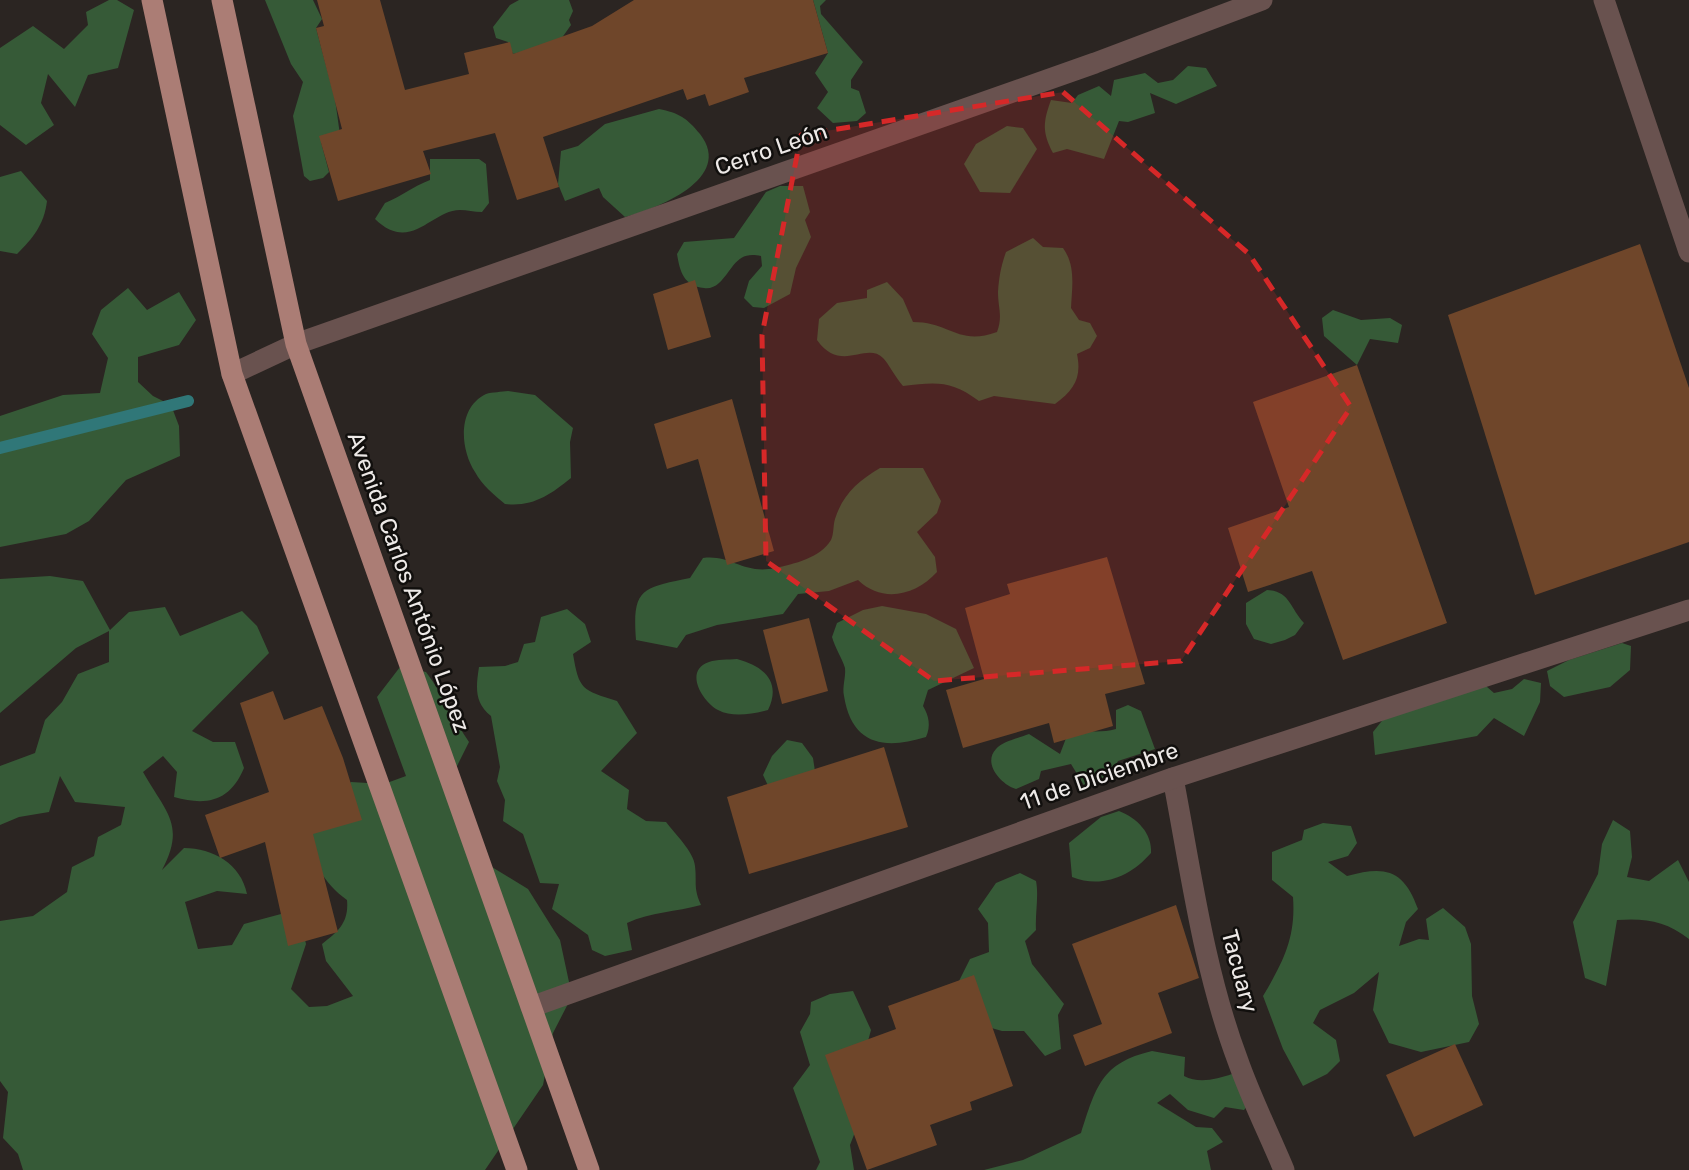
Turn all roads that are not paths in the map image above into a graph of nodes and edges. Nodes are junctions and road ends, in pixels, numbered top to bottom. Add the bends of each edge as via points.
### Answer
1 (152, 0) edge
2 (222, 0) edge
3 (1262, 0) edge
4 (1604, 0) edge
5 (1689, 252) edge
6 (296, 344) junction
7 (232, 374) junction
8 (1689, 610) edge
9 (1173, 778) junction
10 (531, 1007) junction
11 (517, 1170) edge
12 (589, 1170) edge
13 (1284, 1170) edge

1 - 7 main road
2 - 6 main road, Avenida Carlos António López
3 - 6 street, Cerro León via 1082,68
4 - 5 street
6 - 7 street, Cerro León
6 - 10 main road, Avenida Carlos António López
7 - 11 main road
8 - 9 street, 11 de Diciembre
9 - 10 street, 11 de Diciembre
9 - 13 street, Tacuary via 1200,924 1219,997 1237,1060
10 - 12 main road, Avenida Carlos António López

